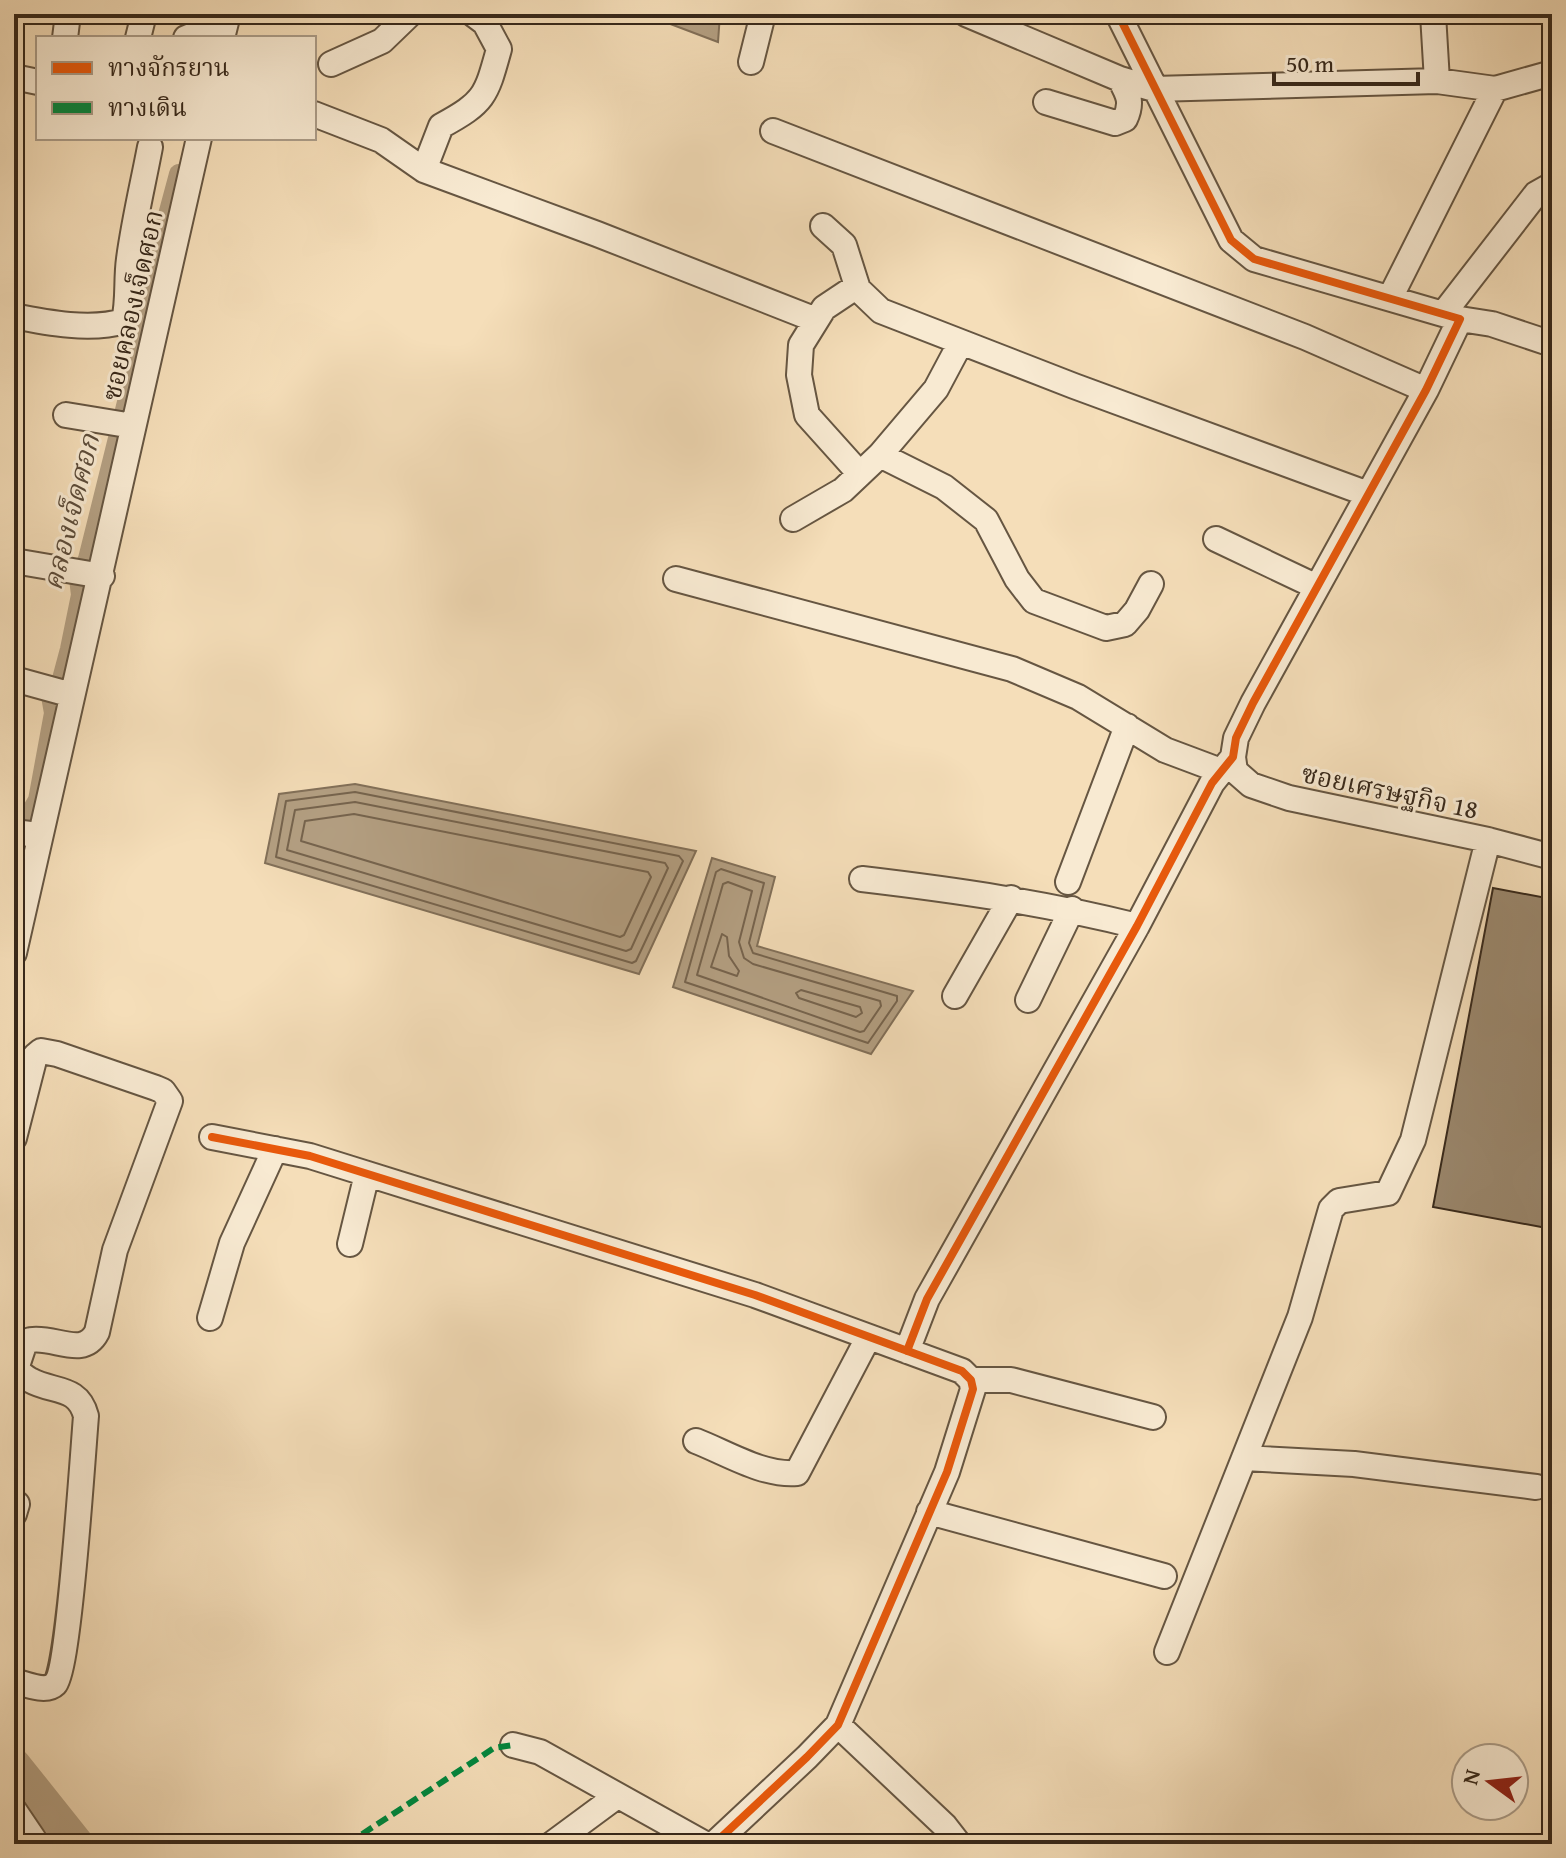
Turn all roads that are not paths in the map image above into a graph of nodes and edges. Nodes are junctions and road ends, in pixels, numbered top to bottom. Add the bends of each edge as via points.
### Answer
1 (68, 14) edge
2 (144, 14) edge
3 (410, 14) edge
4 (473, 14) edge
5 (763, 14) edge
6 (966, 14) edge
7 (1118, 14) edge
8 (1433, 14) edge
9 (65, 36) edge
10 (138, 36) edge
11 (751, 62) dead end
12 (331, 64) dead end
13 (1552, 73) edge
14 (14, 77) edge
15 (1120, 79) junction
16 (1437, 81) junction
17 (36, 82) edge
18 (1154, 89) junction
19 (1495, 89) junction
20 (1046, 102) dead end
21 (316, 115) edge
22 (773, 131) dead end
23 (198, 140) edge
24 (150, 147) dead end
25 (424, 170) junction
26 (1552, 185) edge
27 (823, 226) dead end
28 (857, 286) junction
29 (1390, 298) junction
30 (144, 308) junction
31 (1452, 316) junction
32 (816, 320) junction
33 (15, 321) edge
34 (961, 342) junction
35 (1552, 344) edge
36 (1426, 390) junction
37 (66, 415) dead end
38 (133, 426) junction
39 (880, 455) junction
40 (860, 474) junction
41 (1368, 494) junction
42 (793, 519) dead end
43 (1216, 539) dead end
44 (14, 561) edge
45 (95, 575) junction
46 (676, 579) dead end
47 (1151, 584) dead end
48 (1317, 587) junction
49 (22, 681) edge
50 (66, 694) junction
51 (1127, 726) junction
52 (1227, 764) junction
53 (28, 833) edge
54 (1488, 840) junction
55 (1552, 857) edge
56 (862, 879) dead end
57 (1068, 882) dead end
58 (1011, 898) junction
59 (1072, 909) junction
60 (1137, 926) junction
61 (15, 949) edge
62 (955, 996) dead end
63 (1028, 1000) dead end
64 (212, 1137) dead end
65 (14, 1138) edge
66 (275, 1149) junction
67 (367, 1174) junction
68 (350, 1244) dead end
69 (210, 1318) dead end
70 (19, 1337) edge
71 (868, 1338) junction
72 (907, 1351) junction
73 (15, 1369) edge
74 (971, 1380) junction
75 (1153, 1417) dead end
76 (696, 1441) dead end
77 (1247, 1452) junction
78 (1536, 1487) dead end
79 (929, 1512) junction
80 (1164, 1576) dead end
81 (1167, 1652) dead end
82 (14, 1681) edge
83 (838, 1725) junction
84 (513, 1745) dead end
85 (617, 1796) junction
86 (17, 1823) edge
87 (37, 1844) edge
88 (552, 1844) edge
89 (705, 1844) edge
90 (714, 1844) edge
91 (959, 1844) edge

1 - 9 street
2 - 10 street
3 - 12 street via 382,41
4 - 25 street via 485,23 499,49 487,90 472,109 441,126
5 - 11 street
6 - 15 street
7 - 18 street
8 - 16 street
13 - 19 street
14 - 17 street
15 - 18 street
15 - 20 street via 1130,97 1129,109 1125,119 1115,123
16 - 18 street
16 - 19 street
18 - 29 street via 1231,240 1242,251
19 - 29 street
21 - 25 street via 381,140
22 - 36 street
23 - 30 street, ซอยคลองเจ็ดศอก
24 - 30 street via 129,258
25 - 32 street
26 - 31 street via 1536,194
27 - 28 street via 844,245
28 - 32 street via 824,308
28 - 34 street via 881,311
29 - 31 street
30 - 33 street via 110,325
30 - 38 street, ซอยคลองเจ็ดศอก
31 - 35 street
31 - 36 street
32 - 40 street via 801,345 799,375 807,415
34 - 39 street via 936,389
34 - 41 street
36 - 41 street
37 - 38 street
38 - 45 street, ซอยคลองเจ็ดศอก
39 - 40 street
39 - 47 street via 944,487 986,520 1034,601 1106,628 1125,624
40 - 42 street
41 - 48 street
43 - 48 street
44 - 45 street
45 - 50 street, ซอยคลองเจ็ดศอก
46 - 51 street via 1012,669 1078,697
48 - 52 street via 1253,703
49 - 50 street
50 - 53 street, ซอยคลองเจ็ดศอก
51 - 52 street via 1165,750
51 - 57 street
52 - 54 street, ซอยเศรษฐกิจ 18 via 1251,785 1289,798
52 - 60 street
53 - 61 street, ซอยคลองเจ็ดศอก
54 - 55 street, ซอยเศรษฐกิจ 18
54 - 77 street via 1413,1140 1388,1193 1339,1201 1331,1209 1300,1317
56 - 58 street
58 - 59 street
58 - 62 street
59 - 60 street
59 - 63 street
60 - 72 street via 927,1299
64 - 66 street
65 - 70 street via 35,1056 41,1051 163,1091 170,1101 115,1250 92,1341 83,1346
66 - 67 street
66 - 69 street via 232,1243
67 - 68 street
67 - 71 street via 755,1295
70 - 73 street
71 - 72 street
71 - 76 street via 797,1473 761,1468
72 - 74 street via 962,1371
73 - 82 street via 30,1380 72,1394 86,1416 59,1677 46,1688
74 - 75 street via 1011,1380
74 - 79 street via 973,1389 947,1472
77 - 78 street
77 - 81 street
79 - 80 street
79 - 83 street
83 - 90 street
83 - 91 street
84 - 85 street via 540,1752
85 - 88 street
85 - 89 street
86 - 87 street

